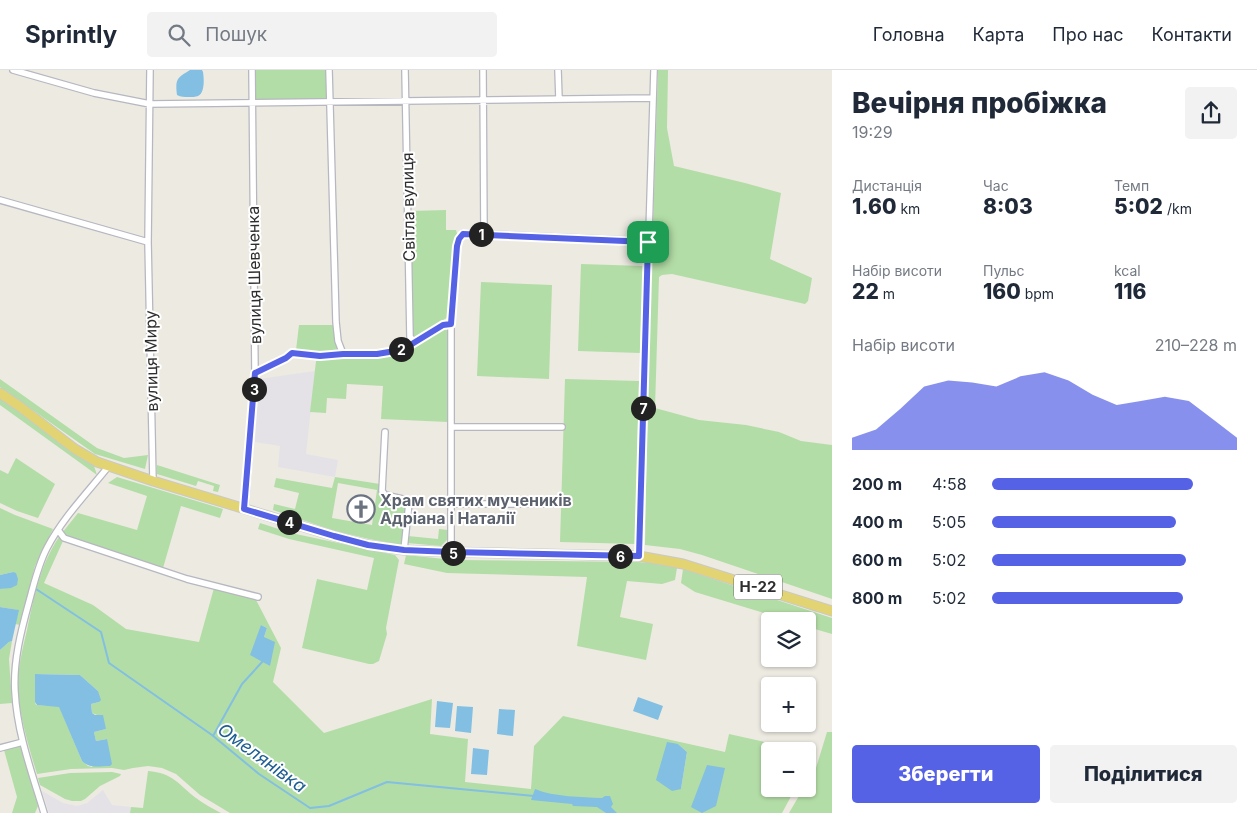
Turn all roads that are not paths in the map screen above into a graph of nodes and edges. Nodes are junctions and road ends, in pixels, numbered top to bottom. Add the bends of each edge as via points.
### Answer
1 (14, 70) edge
2 (150, 70) edge
3 (252, 70) edge
4 (329, 70) edge
5 (405, 70) edge
6 (483, 70) edge
7 (558, 70) edge
8 (654, 70) edge
9 (653, 98) junction
10 (559, 99) junction
11 (483, 100) junction
12 (405, 101) junction
13 (330, 102) junction
14 (252, 103) junction
15 (150, 104) junction
16 (0, 200) edge
17 (484, 234) junction
18 (148, 242) junction
19 (648, 242) junction
20 (451, 324) junction
21 (415, 342) junction
22 (343, 354) junction
23 (255, 373) junction
24 (0, 393) edge
25 (562, 427) dead end
26 (451, 428) junction
27 (385, 432) dead end
28 (108, 467) junction
29 (153, 481) junction
30 (451, 504) junction
31 (560, 504) dead end
32 (244, 509) junction
33 (58, 530) junction
34 (404, 550) junction
35 (451, 552) junction
36 (639, 556) junction
37 (258, 597) dead end
38 (832, 612) edge
39 (23, 742) junction
40 (0, 748) edge
41 (44, 813) edge

1 - 15 street via 94,94
2 - 15 street, вулиця Миру
3 - 14 street, вулиця Шевченка
4 - 13 street
5 - 12 street, Світла вулиця
6 - 11 street
7 - 10 street
8 - 9 street
9 - 10 street
9 - 19 street
10 - 11 street
11 - 12 street
11 - 17 street
12 - 13 street
12 - 21 street, Світла вулиця via 410,337
13 - 14 street
13 - 22 street via 336,322
14 - 15 street
14 - 23 street, вулиця Шевченка
15 - 18 street, вулиця Миру
16 - 18 street
17 - 19 street
17 - 20 street via 463,234 459,239
18 - 29 street, вулиця Миру
19 - 36 street
20 - 21 street via 443,325
20 - 26 street
21 - 22 street via 395,351
22 - 23 street via 292,353
23 - 32 street, вулиця Шевченка
24 - 28 main road, Н-22 via 75,449
25 - 26 street
26 - 30 street
27 - 34 street via 382,491 409,503
28 - 29 main road, Н-22
28 - 33 street
29 - 32 main road, Н-22
30 - 31 street
30 - 35 street
32 - 34 main road, Н-22 via 368,545
33 - 37 street via 64,538 187,579
33 - 39 street via 39,567 16,665 15,692
34 - 35 main road, Н-22
35 - 36 main road, Н-22
36 - 38 main road, Н-22 via 715,573
39 - 40 street
39 - 41 street

